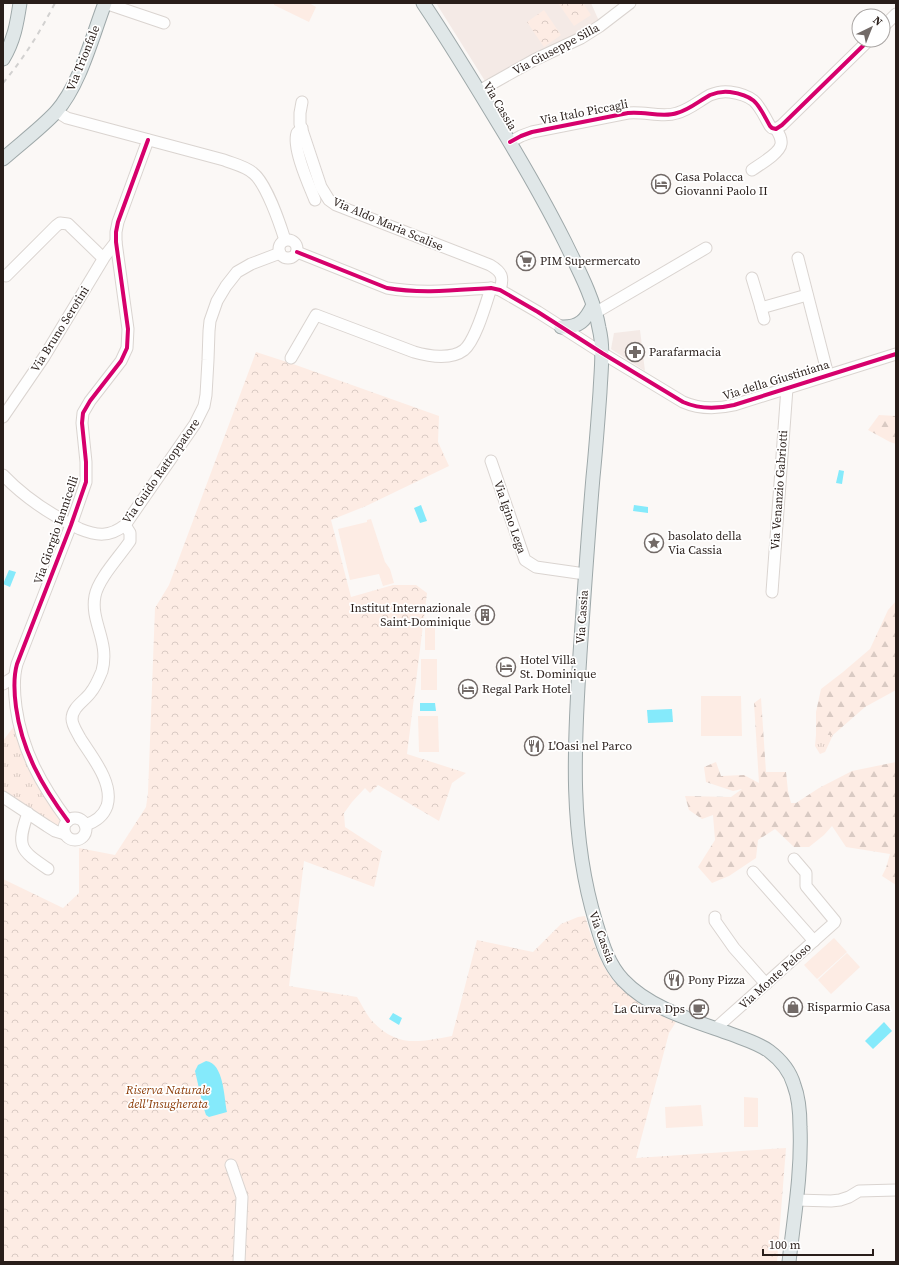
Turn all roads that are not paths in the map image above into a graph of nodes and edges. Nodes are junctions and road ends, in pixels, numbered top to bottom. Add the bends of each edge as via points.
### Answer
1 (20, 3) edge
2 (105, 3) edge
3 (423, 3) edge
4 (630, 3) edge
5 (164, 23) dead end
6 (862, 48) edge
7 (3, 58) edge
8 (479, 91) junction
9 (302, 102) dead end
10 (56, 111) junction
11 (302, 128) junction
12 (776, 129) junction
13 (148, 140) junction
14 (510, 142) junction
15 (3, 158) edge
16 (752, 170) dead end
17 (315, 200) dead end
18 (285, 240) junction
19 (116, 242) junction
20 (706, 248) dead end
21 (297, 252) junction
22 (280, 253) junction
23 (103, 258) junction
24 (798, 258) dead end
25 (6, 276) dead end
26 (752, 278) dead end
27 (496, 289) junction
28 (807, 295) junction
29 (594, 309) junction
30 (561, 326) junction
31 (602, 353) junction
32 (896, 354) edge
33 (291, 358) dead end
34 (828, 375) junction
35 (787, 388) junction
36 (3, 417) edge
37 (491, 461) dead end
38 (3, 475) edge
39 (71, 524) junction
40 (125, 525) junction
41 (585, 574) junction
42 (772, 592) dead end
43 (14, 677) junction
44 (3, 684) edge
45 (3, 797) edge
46 (28, 813) junction
47 (68, 821) junction
48 (85, 825) junction
49 (65, 834) junction
50 (794, 859) dead end
51 (48, 869) dead end
52 (753, 872) dead end
53 (715, 916) dead end
54 (814, 941) junction
55 (766, 984) junction
56 (716, 1028) junction
57 (231, 1165) dead end
58 (896, 1190) edge
59 (796, 1200) junction
60 (239, 1262) edge
61 (789, 1262) edge

1 - 7 main road via 15,33
2 - 5 street
2 - 10 main road, Via Trionfale via 82,66 71,90
3 - 8 main road, Via Cassia
4 - 8 street, Via Giuseppe Silla via 581,38 539,57
6 - 12 street
8 - 14 main road, Via Cassia
9 - 11 street, Via Aldo Maria Scalise
10 - 13 street via 67,118
10 - 15 main road, Via Trionfale
11 - 17 street, Via Aldo Maria Scalise via 297,133 296,141
11 - 27 street, Via Aldo Maria Scalise via 321,187 329,200 336,205 490,265 502,277 503,282
12 - 14 street, Via Italo Piccagli via 770,126 751,98 743,94 722,92 712,94 676,114 637,112 532,132
12 - 16 street via 781,141 780,147
13 - 18 street via 224,160 252,172 262,184
13 - 19 street, Via Giorgio Iannicelli via 118,222
14 - 29 main road, Via Cassia via 559,231
18 - 21 street via 295,243
18 - 22 street via 280,245
19 - 23 street, Via Bruno Serotini
19 - 39 street, Via Giorgio Iannicelli via 122,274 128,344 121,361 83,413 86,477
20 - 29 street
21 - 22 street via 289,258 283,257
21 - 27 street via 387,288 422,291
22 - 40 street, Via Guido Rattoppatore via 237,272 217,301 209,326 204,406 195,424
23 - 25 street via 68,224 60,223
23 - 36 street, Via Bruno Serotini via 44,357
24 - 28 street
26 - 28 street via 763,314
27 - 30 street, Via della Giustiniana
27 - 33 street via 474,336 464,350 455,355 423,355 316,315
28 - 34 street
29 - 30 main road via 578,325
29 - 31 main road, Via Cassia
30 - 31 street, Via della Giustiniana
31 - 35 street, Via della Giustiniana via 683,402 694,406 728,406
31 - 41 main road, Via Cassia
32 - 34 street, Via della Giustiniana
34 - 35 street, Via della Giustiniana
35 - 42 street, Via Venanzio Gabriotti
37 - 41 street, Via Igino Lega via 525,560 536,567
38 - 39 street, Via Guido Rattoppatore via 27,498
39 - 40 street, Via Guido Rattoppatore via 89,533 102,535 114,532
39 - 43 street, Via Giorgio Iannicelli
40 - 48 street via 130,533 130,541 101,580 94,598 95,614 103,642 104,662 94,689 75,709 72,718 74,727 108,787 108,800 103,813 95,821
41 - 56 main road, Via Cassia via 577,701 575,794 580,857 595,920 608,958 616,973 628,986 671,1012
43 - 44 street
43 - 47 street, Via Giorgio Iannicelli via 17,717 27,752 44,788
45 - 46 street
46 - 49 street via 50,828
46 - 51 street via 21,834 23,847 31,858
47 - 48 street via 74,818
47 - 49 street via 64,828
48 - 49 street via 86,832 81,838 74,840
50 - 54 street, Via Monte Peloso via 806,873 806,886 835,921
52 - 54 street
53 - 55 street via 715,921 734,948
54 - 55 street, Via Monte Peloso
55 - 56 street, Via Monte Peloso
56 - 59 main road, Via Cassia via 766,1049 780,1061 791,1077 797,1094 800,1118
57 - 60 street via 242,1197
58 - 59 street via 859,1190 849,1197 831,1201
59 - 61 main road, Via Cassia

